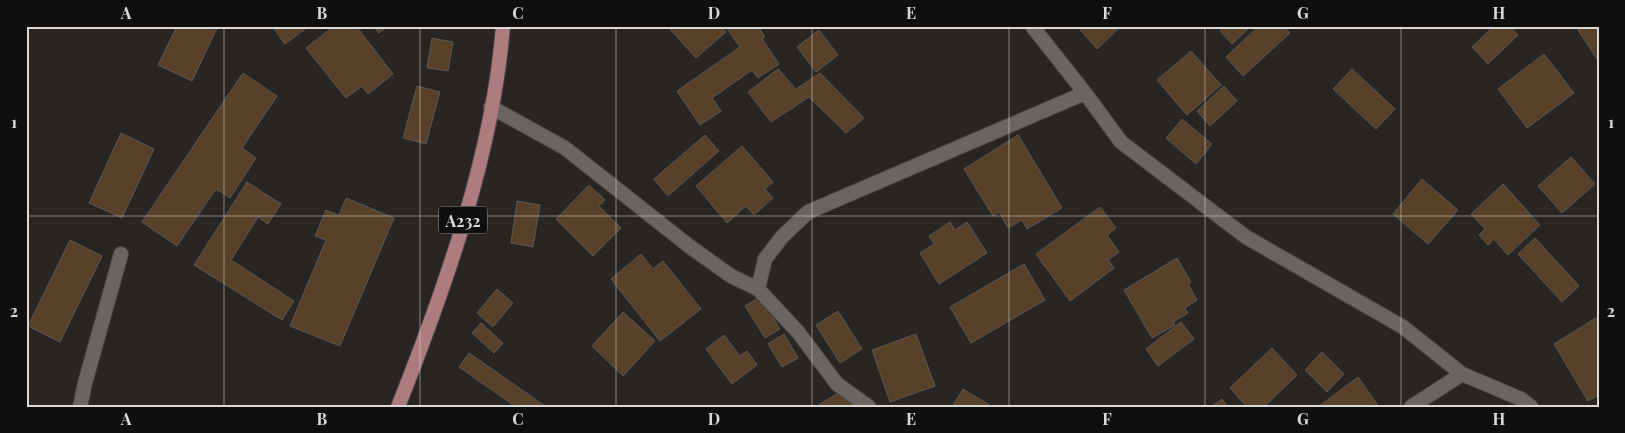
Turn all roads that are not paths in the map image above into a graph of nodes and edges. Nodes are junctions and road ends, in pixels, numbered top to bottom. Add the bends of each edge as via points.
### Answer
1 (503, 26) edge
2 (1032, 26) edge
3 (1085, 93) junction
4 (491, 107) junction
5 (121, 254) dead end
6 (758, 289) junction
7 (1462, 374) junction
8 (80, 407) edge
9 (398, 407) edge
10 (870, 407) edge
11 (1411, 407) edge
12 (1531, 407) edge

1 - 4 main road, A232
2 - 3 street
3 - 6 street via 808,212 765,259
3 - 7 street via 1120,142 1246,237 1403,327
4 - 6 street via 565,148 730,276
4 - 9 main road, A232 via 486,138 459,236 424,342
5 - 8 street
6 - 10 street via 798,332 837,384
7 - 11 street
7 - 12 street

